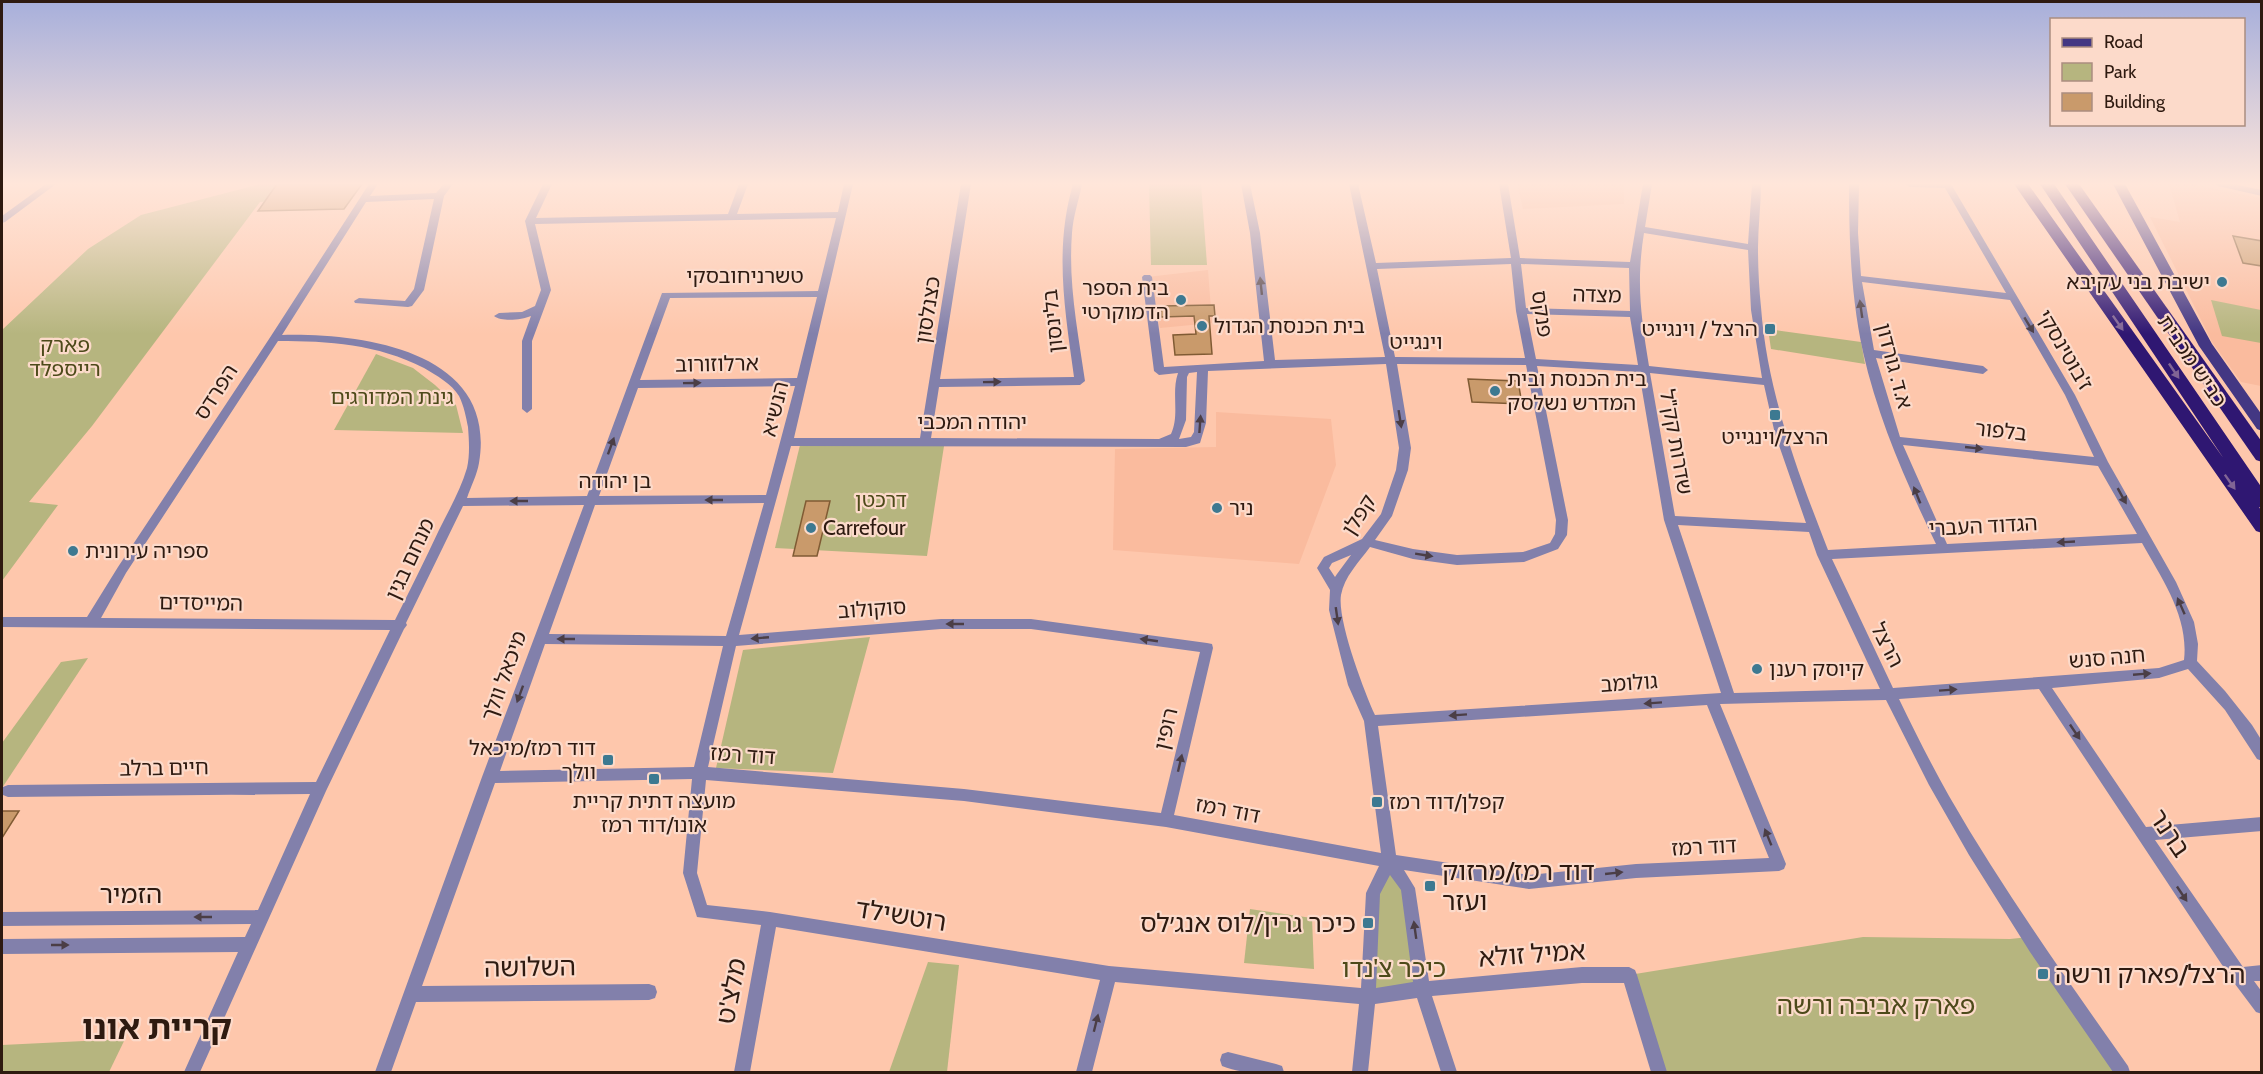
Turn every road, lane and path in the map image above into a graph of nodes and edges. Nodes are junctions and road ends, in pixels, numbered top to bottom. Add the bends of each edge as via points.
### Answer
1 (342, 234) edge
2 (431, 234) edge
3 (533, 234) edge
4 (837, 234) edge
5 (958, 234) edge
6 (1066, 234) edge
7 (1255, 234) edge
8 (1365, 234) edge
9 (1511, 234) edge
10 (1638, 234) edge
11 (1670, 234) edge
12 (1754, 234) edge
13 (1853, 234) edge
14 (1976, 234) edge
15 (2056, 234) edge
16 (2081, 234) edge
17 (2107, 234) edge
18 (2146, 234) edge
19 (1753, 248) junction
20 (1516, 261) junction
21 (1634, 265) junction
22 (1372, 266) junction
23 (1147, 277) dead end
24 (1856, 278) junction
25 (823, 294) junction
26 (666, 295) joint
27 (2012, 297) junction
28 (359, 300) dead end
29 (539, 308) junction
30 (1521, 311) junction
31 (1635, 314) junction
32 (499, 316) dead end
33 (275, 338) junction
34 (1868, 353) junction
35 (1391, 361) junction
36 (1530, 363) junction
37 (1270, 365) junction
38 (1203, 367) junction
39 (1185, 369) junction
40 (1644, 369) junction
41 (1983, 370) dead end
42 (802, 382) junction
43 (1767, 382) junction
44 (934, 383) junction
45 (633, 384) junction
46 (527, 409) dead end
47 (2262, 426) edge
48 (1895, 440) junction
49 (787, 442) junction
50 (925, 442) junction
51 (1157, 442) junction
52 (2262, 456) edge
53 (2102, 462) junction
54 (772, 500) junction
55 (590, 501) junction
56 (459, 502) junction
57 (2262, 502) edge
58 (1671, 520) junction
59 (2262, 526) edge
60 (1812, 528) junction
61 (2145, 538) junction
62 (1367, 542) junction
63 (1943, 547) junction
64 (1823, 555) junction
65 (1336, 589) junction
66 (92, 621) junction
67 (2, 622) edge
68 (401, 625) junction
69 (540, 639) junction
70 (731, 641) junction
71 (1207, 648) joint
72 (2190, 663) junction
73 (2042, 683) junction
74 (1890, 694) junction
75 (1729, 698) junction
76 (1711, 699) junction
77 (1371, 721) junction
78 (2262, 755) edge
79 (700, 773) junction
80 (489, 777) junction
81 (320, 789) junction
82 (8, 791) dead end
83 (1166, 820) junction
84 (2262, 824) edge
85 (2143, 834) junction
86 (1389, 861) junction
87 (261, 917) junction
88 (2, 919) edge
89 (770, 919) junction
90 (249, 944) junction
91 (2, 946) edge
92 (2262, 973) edge
93 (1108, 974) junction
94 (2238, 975) junction
95 (1422, 988) junction
96 (649, 992) dead end
97 (412, 994) junction
98 (1368, 997) junction
99 (2262, 1006) edge
100 (1228, 1059) dead end
101 (192, 1072) edge
102 (383, 1072) edge
103 (742, 1072) edge
104 (1084, 1072) edge
105 (1276, 1072) edge
106 (1360, 1072) edge
107 (1449, 1072) edge
108 (1659, 1072) edge
109 (2122, 1072) edge

1 - 33 street, הפרדס
2 - 28 street via 419,290 408,304
3 - 29 street via 546,290
4 - 25 street, הנשיא
5 - 44 street, כצנלסון
44 -> 6 street, בלינסון via 1080,381 1068,293
37 -> 7 street
8 - 22 street, קפלן
9 - 20 street, פנקס
10 - 21 street, שדרות קק"ל
11 - 19 street
12 - 19 street, הרצל
13 - 24 street, א.ד. גורדון
14 - 27 street, ז'בוטינסקי
15 -> 59 highway
16 -> 57 highway, כביש מכבית
17 - 52 highway, כביש מכבית
18 - 47 main road via 2206,346
19 - 43 street, הרצל
20 - 21 street
20 - 22 street
20 - 30 street, פנקס
21 - 31 street, שדרות קק"ל
22 - 35 street, קפלן
23 - 39 street, וינגייט via 1159,371
24 - 27 street
34 -> 24 street, א.ד. גורדון
25 - 26 street, טשרניחובסקי
25 - 42 street, הנשיא
26 - 45 street, מיכאל וולך
27 -> 53 street, ז'בוטינסקי via 2070,395
29 - 32 street via 524,315
29 - 46 street via 527,341
30 - 31 street, מצדה
30 - 36 street, פנקס
31 - 40 street, שדרות קק"ל
33 - 56 street, מנחם בגין via 327,338 394,350 433,369 460,391 475,433 474,460
33 - 66 street, הפרדס
34 - 41 street
34 - 48 street, א.ד. גורדון
35 - 36 street, וינגייט
35 - 37 street, וינגייט
35 -> 62 street, קפלן via 1404,456 1386,516
36 - 40 street, וינגייט
62 -> 36 street, פנקס via 1457,560 1524,557 1554,546 1561,535 1562,520
37 - 38 street, וינגייט
38 - 39 street, וינגייט
51 -> 38 street, יהודה המכבי via 1196,440 1201,431
39 - 51 street via 1181,376 1179,430 1175,437
40 - 43 street, וינגייט
40 - 58 street, שדרות קק"ל
45 -> 42 street, ארלוזורוב
42 - 49 street, הנשיא
43 - 60 street, הרצל
44 - 50 street, כצנלסון
55 -> 45 street, מיכאל וולך
48 -> 53 street, בלפור
63 -> 48 street, א.ד. גורדון
49 - 50 street, יהודה המכבי
49 - 54 street, הנשיא
50 - 51 street, יהודה המכבי
53 -> 61 street, ז'בוטינסקי
54 -> 55 street, בן יהודה
54 - 70 street, הנשיא
55 -> 56 street, בן יהודה
55 - 69 street, מיכאל וולך
56 - 68 street, מנחם בגין
58 - 60 street
58 - 75 street, שדרות קק"ל
60 - 64 street, הרצל
61 -> 63 street, הגדוד העברי
72 -> 61 street via 2188,622
62 - 65 street, קפלן via 1347,565
62 - 65 street via 1328,560 1323,568
63 - 64 street, הגדוד העברי
64 - 74 street, הרצל
65 -> 77 street, קפלן via 1338,629
66 - 67 street, המייסדים
66 - 68 street, המייסדים
68 - 81 street, מנחם בגין
70 -> 69 street, סוקולוב
69 -> 80 street, מיכאל וולך
71 -> 70 street, סוקולוב via 1031,624 941,624
70 - 79 street, רוטשילד
83 -> 71 street, רופין
73 -> 72 street, חנה סנש via 2159,673
72 - 78 street via 2240,717
74 -> 73 street, חנה סנש
73 -> 85 street, ברנר
74 - 75 street, גולומב
74 - 109 street, הרצל via 1959,826
75 - 76 street, גולומב
76 -> 77 street, גולומב
86 -> 76 street, דוד רמז via 1528,882 1636,871 1779,864
77 - 86 street, קפלן
79 - 80 street, דוד רמז
79 - 83 street, דוד רמז via 964,795
79 - 89 street, רוטשילד via 690,873 702,912
80 - 97 street, מיכאל וולך
81 - 82 street, חיים ברלב
81 - 87 street, מנחם בגין
83 - 86 street, דוד רמז
84 - 85 street
85 -> 94 street, ברנר
95 -> 86 street via 1408,888
86 - 98 street via 1373,893
87 -> 88 street, הזמיר
87 - 90 street, מנחם בגין
89 - 93 street, רוטשילד
89 - 103 street, מלצ'ט
91 -> 90 street
90 - 101 street, מנחם בגין
92 - 94 street
93 - 98 street, רוטשילד
104 -> 93 street
94 - 99 street, ברנר
95 - 98 street, אמיל זולא
95 - 107 street
95 - 108 street, אמיל זולא via 1629,975
96 - 97 street, השלושה
97 - 102 street, מיכאל וולך
98 - 106 street
100 - 105 street

